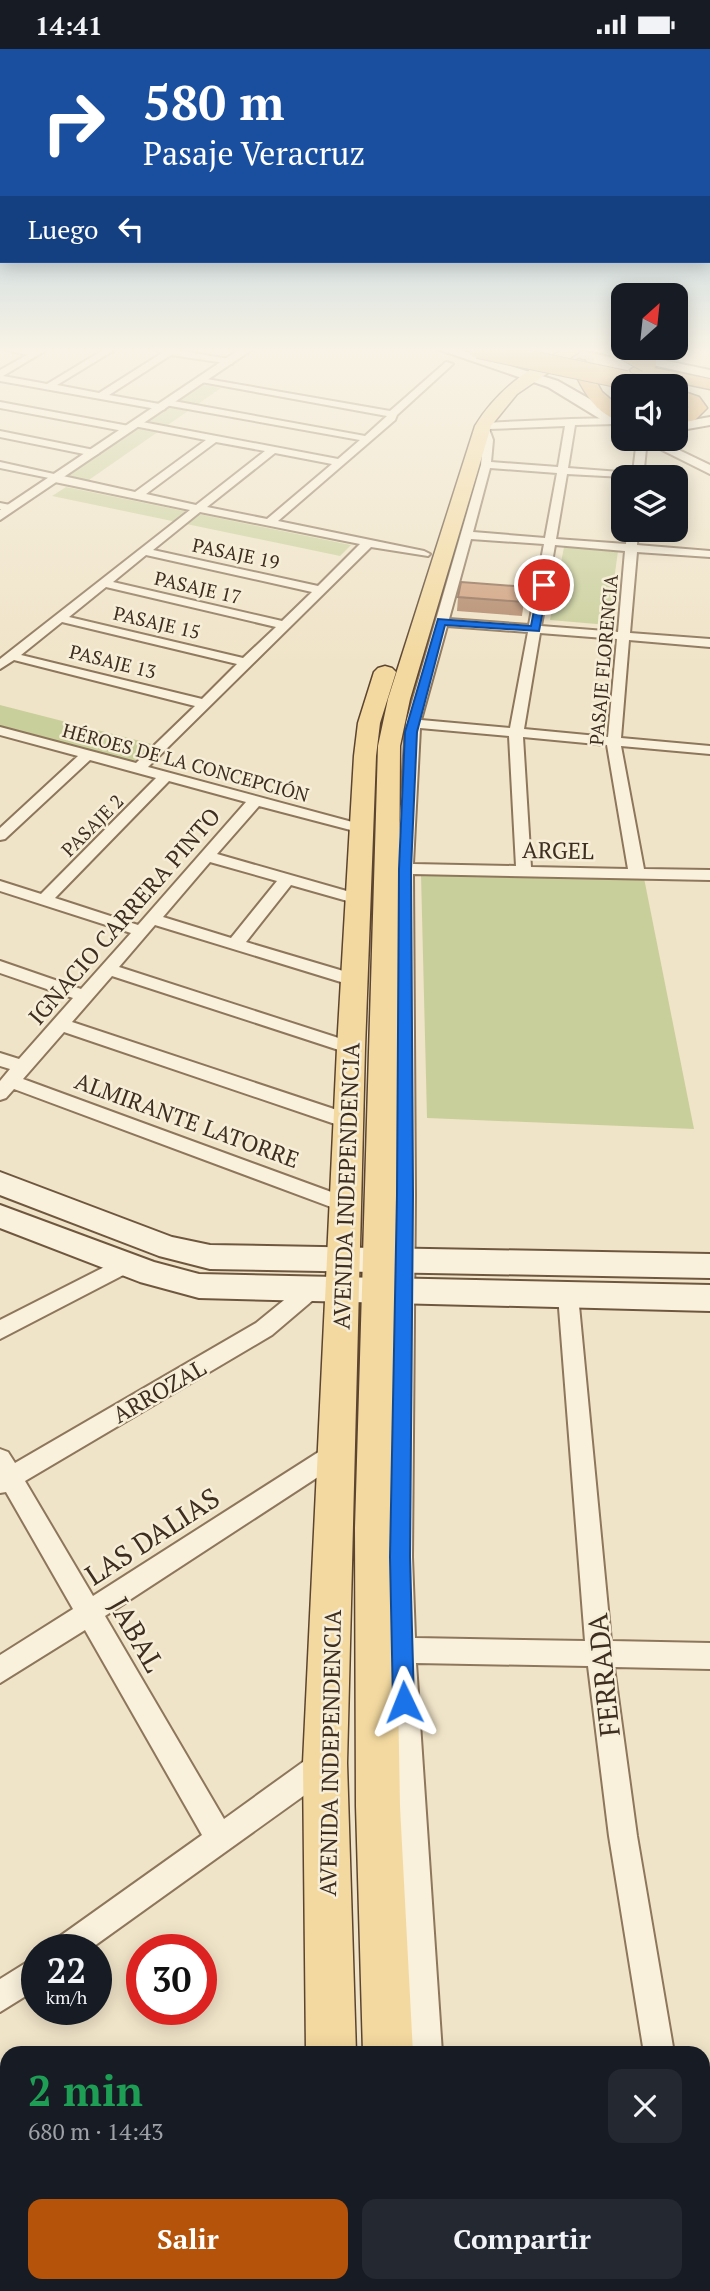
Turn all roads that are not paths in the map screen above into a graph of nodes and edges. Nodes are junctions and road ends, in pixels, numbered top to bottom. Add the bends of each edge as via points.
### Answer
1 (93, 454) edge
2 (194, 454) edge
3 (267, 454) edge
4 (293, 454) edge
5 (350, 454) edge
6 (456, 454) edge
7 (475, 454) edge
8 (487, 454) edge
9 (566, 454) edge
10 (675, 454) edge
11 (340, 462) junction
12 (0, 465) edge
13 (486, 465) junction
14 (564, 470) junction
15 (710, 470) edge
16 (611, 474) edge
17 (56, 478) junction
18 (137, 496) junction
19 (197, 509) junction
20 (4, 510) edge
21 (269, 523) junction
22 (466, 534) junction
23 (551, 542) junction
24 (632, 542) edge
25 (368, 543) junction
26 (632, 548) junction
27 (144, 551) junction
28 (424, 554) junction
29 (710, 554) edge
30 (103, 583) junction
31 (321, 590) junction
32 (59, 618) junction
33 (441, 622) junction
34 (285, 625) junction
35 (536, 629) junction
36 (624, 636) junction
37 (710, 643) edge
38 (6, 660) edge
39 (247, 663) junction
40 (205, 704) junction
41 (413, 723) junction
42 (516, 733) junction
43 (4, 737) edge
44 (614, 743) junction
45 (710, 750) edge
46 (88, 755) junction
47 (138, 769) junction
48 (166, 776) junction
49 (255, 801) junction
50 (362, 829) junction
51 (0, 836) edge
52 (207, 856) junction
53 (405, 869) junction
54 (524, 872) junction
55 (637, 874) junction
56 (710, 875) edge
57 (287, 879) junction
58 (0, 886) edge
59 (358, 899) junction
60 (44, 900) junction
61 (147, 925) junction
62 (235, 944) junction
63 (0, 967) edge
64 (108, 969) junction
65 (354, 980) junction
66 (85, 996) junction
67 (60, 1024) junction
68 (351, 1048) junction
69 (0, 1059) edge
70 (11, 1080) edge
71 (348, 1121) junction
72 (0, 1184) edge
73 (346, 1205) junction
74 (0, 1216) edge
75 (126, 1264) junction
76 (598, 1265) junction
77 (710, 1266) edge
78 (366, 1278) junction
79 (568, 1295) junction
80 (603, 1296) junction
81 (710, 1298) edge
82 (0, 1330) edge
83 (337, 1453) junction
84 (4, 1473) edge
85 (89, 1613) junction
86 (402, 1650) junction
87 (599, 1654) junction
88 (710, 1656) edge
89 (0, 1670) edge
90 (325, 1763) junction
91 (220, 1839) junction
92 (87, 1934) edge
93 (21, 1982) edge
94 (0, 1997) edge
95 (331, 2046) edge
96 (388, 2046) edge
97 (427, 2046) edge
98 (658, 2046) edge

1 - 17 street
2 - 18 street
3 - 19 street
4 - 11 street
5 - 11 street
6 - 28 main road, AVENIDA INDEPENDENCIA
7 - 78 main road, AVENIDA INDEPENDENCIA via 392,729
8 - 13 street, AVENIDA INDEPENDENCIA
9 - 14 street
10 - 15 street
11 - 21 street
12 - 17 street
13 - 14 street
13 - 22 street, AVENIDA INDEPENDENCIA
14 - 16 street
14 - 23 street
17 - 18 street
17 - 20 street
18 - 19 street
19 - 21 street
19 - 27 street
21 - 25 street
22 - 23 street
22 - 33 street, AVENIDA INDEPENDENCIA
23 - 26 street
23 - 35 street
24 - 26 street, PASAJE FLORENCIA
25 - 28 street
25 - 31 street
26 - 29 street
26 - 36 street, PASAJE FLORENCIA
27 - 30 street
27 - 31 street, PASAJE 19
28 - 50 main road, AVENIDA INDEPENDENCIA via 369,723
30 - 32 street
30 - 34 street, PASAJE 17
31 - 34 street
32 - 38 street
32 - 39 street, PASAJE 15
33 - 35 street
33 - 41 street, AVENIDA INDEPENDENCIA
34 - 39 street
35 - 36 street
35 - 42 street
36 - 37 street
36 - 44 street, PASAJE FLORENCIA
38 - 40 street, PASAJE 13
39 - 40 street
40 - 47 street
41 - 42 street
41 - 53 street, AVENIDA INDEPENDENCIA
42 - 44 street
42 - 54 street
43 - 46 street, HÉROES DE LA CONCEPCIÓN
44 - 45 street
44 - 55 street, PASAJE FLORENCIA
46 - 47 street, HÉROES DE LA CONCEPCIÓN
46 - 51 street
47 - 48 street, HÉROES DE LA CONCEPCIÓN
48 - 49 street, HÉROES DE LA CONCEPCIÓN
48 - 60 street, PASAJE 2
49 - 50 street, HÉROES DE LA CONCEPCIÓN
49 - 52 street, IGNACIO CARRERA PINTO
50 - 59 main road, AVENIDA INDEPENDENCIA
52 - 57 street
52 - 61 street, IGNACIO CARRERA PINTO
53 - 54 street, ARGEL
53 - 78 street, AVENIDA INDEPENDENCIA
54 - 55 street, ARGEL
55 - 56 street, ARGEL
57 - 59 street
57 - 62 street
58 - 60 street
59 - 65 main road, AVENIDA INDEPENDENCIA
60 - 61 street
61 - 62 street
61 - 64 street, IGNACIO CARRERA PINTO
62 - 65 street
63 - 66 street
64 - 66 street, IGNACIO CARRERA PINTO
64 - 68 street
65 - 68 main road, AVENIDA INDEPENDENCIA
66 - 67 street, IGNACIO CARRERA PINTO
67 - 70 street, IGNACIO CARRERA PINTO
67 - 71 street
68 - 71 main road, AVENIDA INDEPENDENCIA
69 - 70 street, ALMIRANTE LATORRE
70 - 73 street, ALMIRANTE LATORRE
71 - 73 main road, AVENIDA INDEPENDENCIA
72 - 78 main road via 187,1253
73 - 78 main road, AVENIDA INDEPENDENCIA
74 - 75 main road
75 - 78 main road via 199,1286
75 - 82 street
76 - 77 main road
76 - 78 main road
76 - 80 main road via 610,1279
78 - 79 main road
78 - 83 main road, AVENIDA INDEPENDENCIA
78 - 84 street, ARROZAL
78 - 86 street, AVENIDA INDEPENDENCIA
78 - 96 main road, AVENIDA INDEPENDENCIA
79 - 80 main road
79 - 87 street, FERRADA
80 - 81 main road
83 - 85 street, LAS DALIAS
83 - 90 main road, AVENIDA INDEPENDENCIA
84 - 85 street, JABAL
85 - 89 street, LAS DALIAS
85 - 91 street, JABAL
86 - 87 street
86 - 97 street, AVENIDA INDEPENDENCIA
87 - 88 street
87 - 98 street, FERRADA
90 - 91 street
90 - 95 main road, AVENIDA INDEPENDENCIA
91 - 92 street
93 - 94 street

